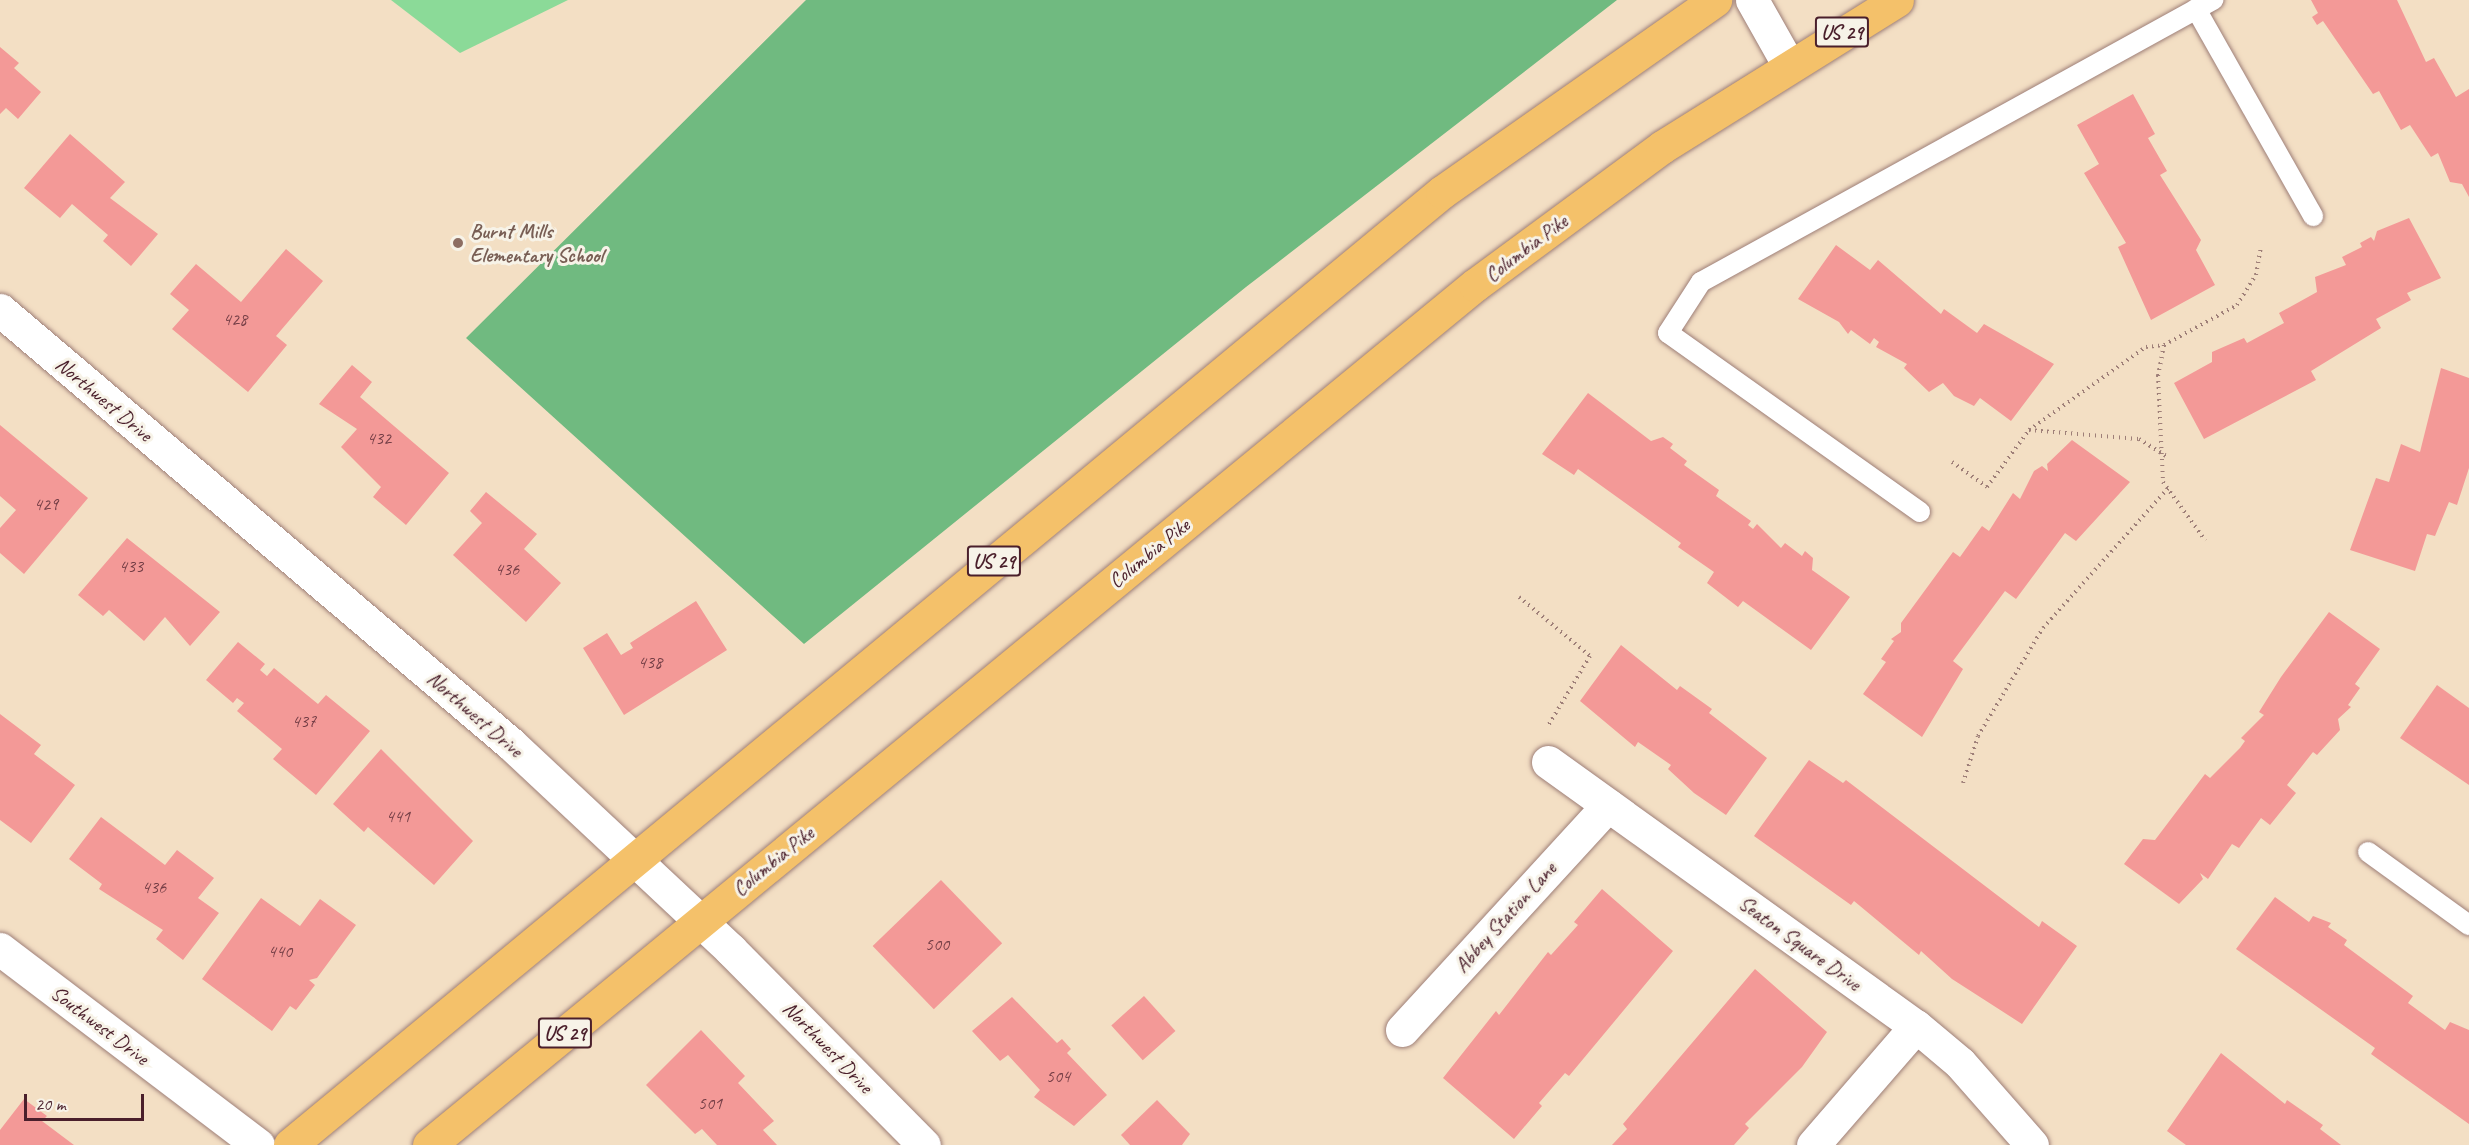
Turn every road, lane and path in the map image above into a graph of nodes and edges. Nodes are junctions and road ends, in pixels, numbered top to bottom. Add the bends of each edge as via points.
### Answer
1 (1715, 0) edge
2 (1752, 0) edge
3 (1897, 0) edge
4 (2204, 5) edge
5 (1788, 64) junction
6 (2313, 216) dead end
7 (2261, 246) dead end
8 (0, 310) edge
9 (2164, 345) junction
10 (2029, 430) junction
11 (2166, 456) junction
12 (1952, 462) dead end
13 (2168, 488) junction
14 (1920, 512) dead end
15 (2205, 540) dead end
16 (1519, 597) dead end
17 (1552, 749) joint
18 (1964, 783) dead end
19 (1608, 805) junction
20 (2368, 852) dead end
21 (634, 858) junction
22 (701, 920) junction
23 (2469, 925) edge
24 (0, 949) edge
25 (1916, 1026) junction
26 (1402, 1030) dead end
27 (258, 1145) edge
28 (290, 1145) edge
29 (429, 1145) edge
30 (924, 1145) edge
31 (1813, 1145) edge
32 (2032, 1145) edge

1 - 21 highway, US 29 via 1442,192
2 - 5 street
3 - 5 highway, Columbia Pike / US 29
4 - 6 lane
4 - 14 lane via 1701,282 1668,333
5 - 22 highway, Columbia Pike / US 29 via 1662,147 1475,285
7 - 9 path via 2256,275 2237,305
8 - 21 street, Northwest Drive via 511,744
9 - 10 path via 2146,347
9 - 11 path via 2158,375
10 - 11 path via 2139,439
10 - 12 path via 1987,487
11 - 13 path via 2163,482
13 - 15 path
13 - 18 path via 2043,628 1978,736
16 - 17 path via 1590,656 1547,722
17 - 19 street, Seaton Square Drive
19 - 25 street, Seaton Square Drive
19 - 26 street, Abbey Station Lane
20 - 23 lane
21 - 22 street, Northwest Drive
21 - 28 highway, US 29
22 - 29 highway, Columbia Pike / US 29
22 - 30 street, Northwest Drive
24 - 27 street, Southwest Drive
25 - 31 street
25 - 32 street, Seaton Square Drive via 1960,1063

